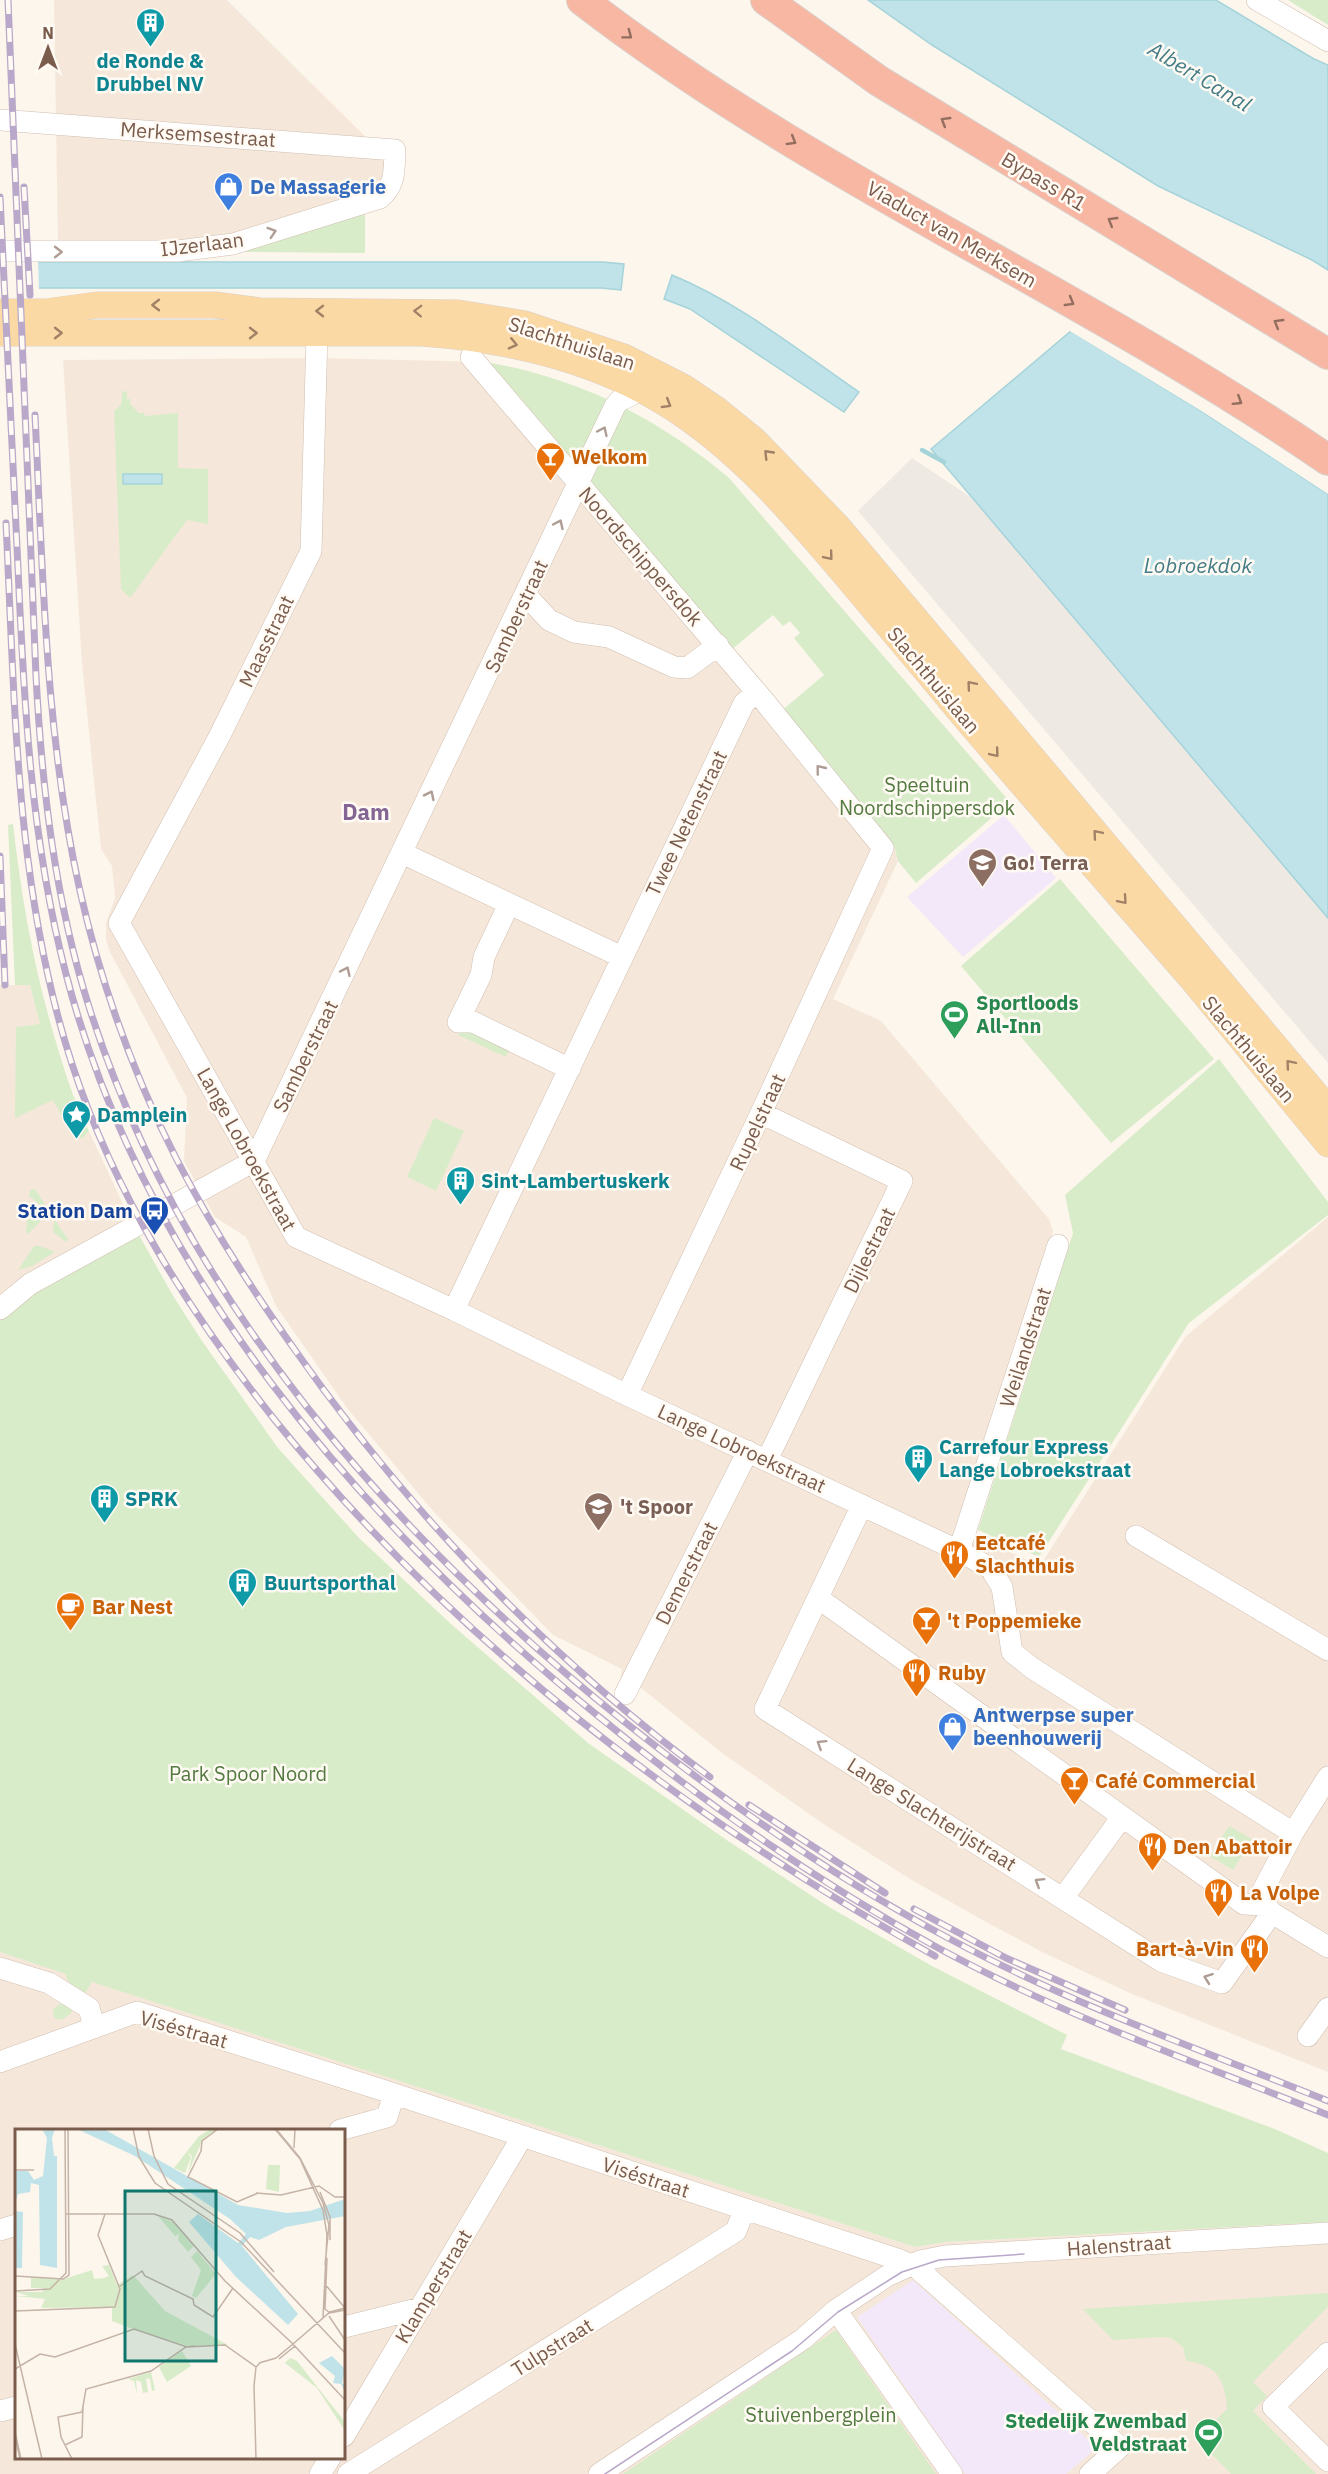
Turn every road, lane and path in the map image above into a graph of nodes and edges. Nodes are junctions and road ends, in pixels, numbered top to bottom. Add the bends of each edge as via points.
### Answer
1 (582, 0) edge
2 (766, 0) edge
3 (1257, 0) edge
4 (1328, 41) edge
5 (0, 120) edge
6 (395, 150) joint
7 (0, 251) edge
8 (0, 312) edge
9 (457, 324) junction
10 (0, 333) edge
11 (317, 333) junction
12 (1328, 354) edge
13 (471, 357) dead end
14 (641, 390) junction
15 (1328, 460) edge
16 (579, 483) junction
17 (526, 595) junction
18 (718, 645) junction
19 (757, 693) junction
20 (883, 848) joint
21 (402, 853) junction
22 (508, 904) junction
23 (119, 923) joint
24 (621, 957) junction
25 (570, 1069) junction
26 (1328, 1109) edge
27 (761, 1113) junction
28 (1328, 1144) edge
29 (254, 1161) junction
30 (1058, 1245) dead end
31 (0, 1310) edge
32 (454, 1310) junction
33 (627, 1395) junction
34 (758, 1455) junction
35 (862, 1505) junction
36 (1136, 1536) dead end
37 (959, 1551) junction
38 (818, 1598) junction
39 (1328, 1650) edge
40 (625, 1694) dead end
41 (1328, 1777) edge
42 (1122, 1816) junction
43 (1293, 1833) junction
44 (1064, 1898) junction
45 (1268, 1909) junction
46 (1328, 1947) edge
47 (0, 1968) edge
48 (1328, 2008) edge
49 (94, 2027) junction
50 (1308, 2036) dead end
51 (0, 2062) edge
52 (394, 2094) junction
53 (344, 2129) edge
54 (522, 2137) junction
55 (744, 2210) junction
56 (15, 2225) edge
57 (0, 2230) edge
58 (1328, 2233) edge
59 (911, 2264) junction
60 (421, 2308) junction
61 (836, 2310) junction
62 (345, 2327) edge
63 (1328, 2353) edge
64 (15, 2407) edge
65 (0, 2411) edge
66 (345, 2434) edge
67 (1328, 2461) edge
68 (348, 2474) edge
69 (599, 2474) edge
70 (952, 2474) edge
71 (1090, 2474) edge

1 -> 15 highway, Viaduct van Merksem via 744,113 1184,368
12 -> 2 highway, Bypass R1 via 879,81
3 - 4 street
5 - 6 street, Merksemsestraat
7 -> 6 street, IJzerlaan via 178,251 233,244 380,198 388,192 394,178
9 -> 8 main road via 215,305 98,305 46,312
9 - 11 main road via 422,333
9 -> 14 main road, Slachthuislaan via 615,377
26 -> 9 main road, Slachthuislaan via 838,527 754,440 682,387 624,357 525,324
10 -> 11 main road
11 - 23 street, Maasstraat via 311,551 219,737
13 - 16 street, Noordschippersdok
16 -> 14 street, Samberstraat via 615,406
14 -> 28 main road, Slachthuislaan via 702,428 783,503
17 -> 16 street, Samberstraat
16 - 18 street, Noordschippersdok
17 - 18 street, Noordschippersdok via 549,620 574,632 609,637 674,667 687,668
21 -> 17 street, Samberstraat
18 - 19 street, Noordschippersdok
20 -> 19 street, Noordschippersdok
19 - 24 street, Twee Netenstraat via 744,703
20 - 27 street, Rupelstraat
21 - 22 street
29 -> 21 street, Samberstraat
22 - 24 street
22 - 25 street via 458,1022 473,1022
23 - 29 street, Lange Lobroekstraat
24 - 25 street, Twee Netenstraat
25 - 32 street, Twee Netenstraat
27 - 33 street, Rupelstraat
27 - 34 street, Dijlestraat via 902,1181
29 - 31 street via 30,1284
29 - 32 street, Lange Lobroekstraat via 296,1237
30 - 37 street, Weilandstraat
32 - 33 street, Lange Lobroekstraat
33 - 34 street, Lange Lobroekstraat
34 - 35 street, Lange Lobroekstraat
34 - 40 street, Demerstraat
35 - 37 street, Lange Lobroekstraat
35 - 38 street, Lange Slachterijstraat
36 - 39 street
37 - 43 street, Lange Lobroekstraat via 990,1568 1002,1587 1012,1652
38 - 42 street
44 -> 38 street, Lange Slachterijstraat via 765,1709
41 - 43 street
42 - 44 street
42 - 45 street via 1244,1904
43 - 45 street via 1263,1890
45 -> 44 street, Lange Slachterijstraat via 1222,1983 1161,1961
45 - 46 street
47 - 49 street via 49,1983 89,2008
48 - 50 street
49 - 51 street, Viséstraat
49 - 52 street, Viséstraat via 137,2012
52 - 53 street via 387,2117
52 - 54 street, Viséstraat
54 - 55 street, Viséstraat
54 - 60 street, Klamperstraat
55 - 59 street, Viséstraat
55 - 68 street, Tulpstraat via 736,2231
56 - 57 street
58 - 59 street, Halenstraat via 945,2256
59 - 61 street
59 - 71 street, Viséstraat via 1120,2447
60 - 62 street
60 - 66 street, Klamperstraat
61 - 69 street via 803,2339
61 - 70 street
63 - 67 street via 1274,2407
64 - 65 street

